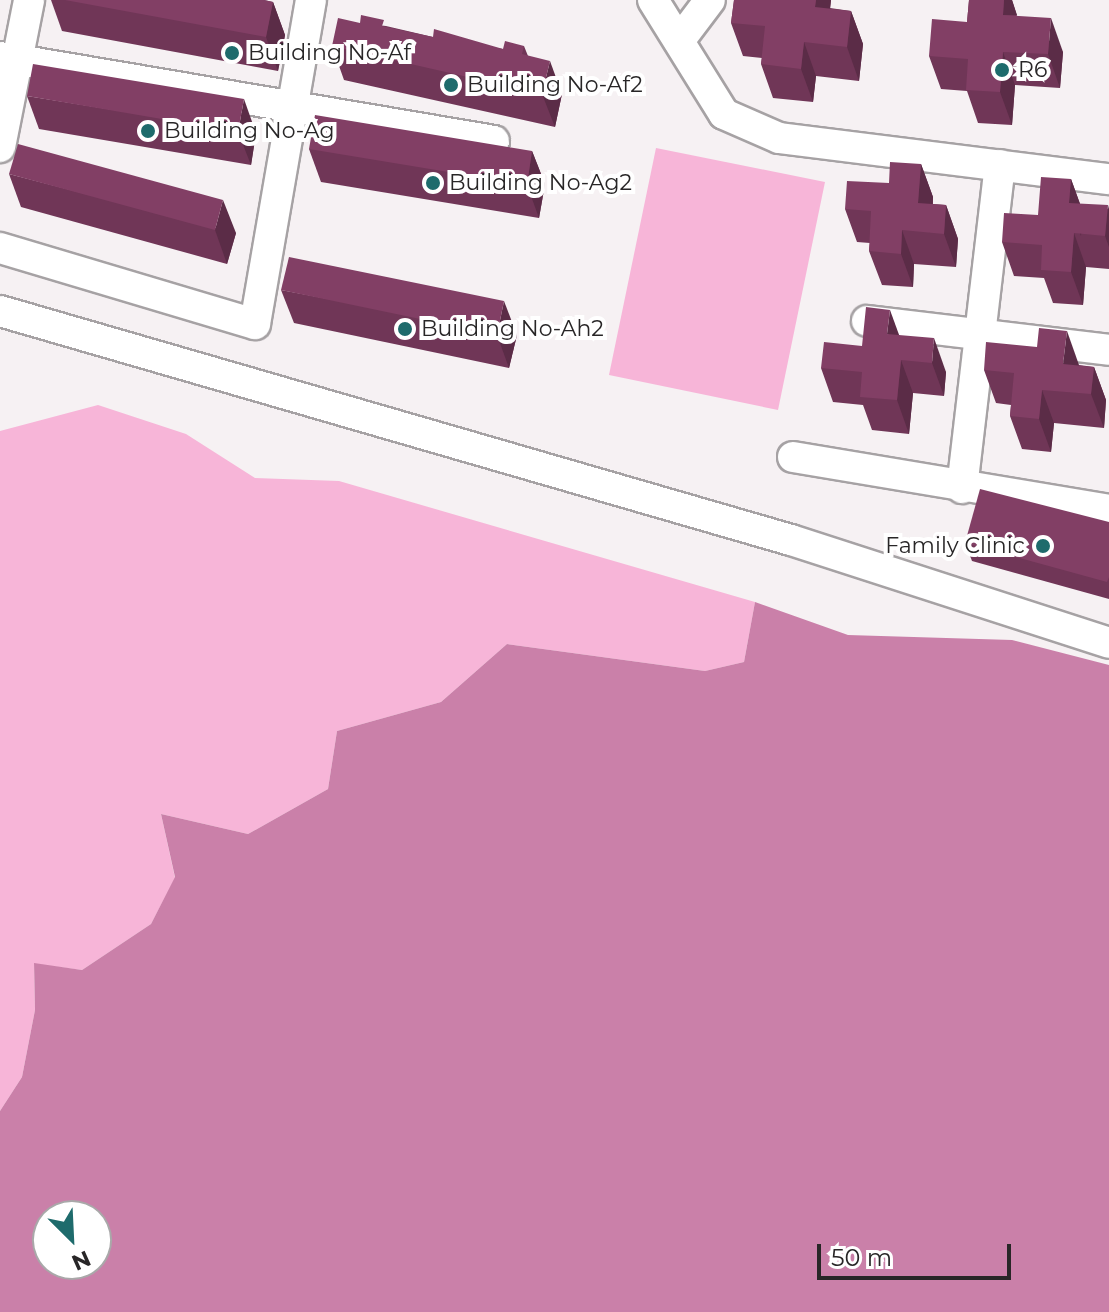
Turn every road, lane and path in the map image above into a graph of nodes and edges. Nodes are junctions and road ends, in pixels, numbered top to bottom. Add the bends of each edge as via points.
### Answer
1 (29, 0) edge
2 (311, 0) edge
3 (653, 0) edge
4 (710, 0) edge
5 (679, 41) junction
6 (8, 58) edge
7 (294, 108) junction
8 (494, 141) edge
9 (0, 147) edge
10 (1000, 165) junction
11 (1109, 179) edge
12 (0, 248) edge
13 (0, 311) edge
14 (867, 321) edge
15 (980, 335) junction
16 (1109, 350) edge
17 (793, 457) dead end
18 (962, 488) junction
19 (1109, 510) edge
20 (1109, 643) edge

1 - 6 street
2 - 7 street
3 - 5 street
4 - 5 street
5 - 10 street via 724,114 779,138
6 - 7 street
6 - 9 street
7 - 8 street
7 - 12 street via 255,324
10 - 11 street
10 - 15 street
13 - 20 street via 791,540
14 - 15 street
15 - 16 street
15 - 18 street
17 - 18 street
18 - 19 street

